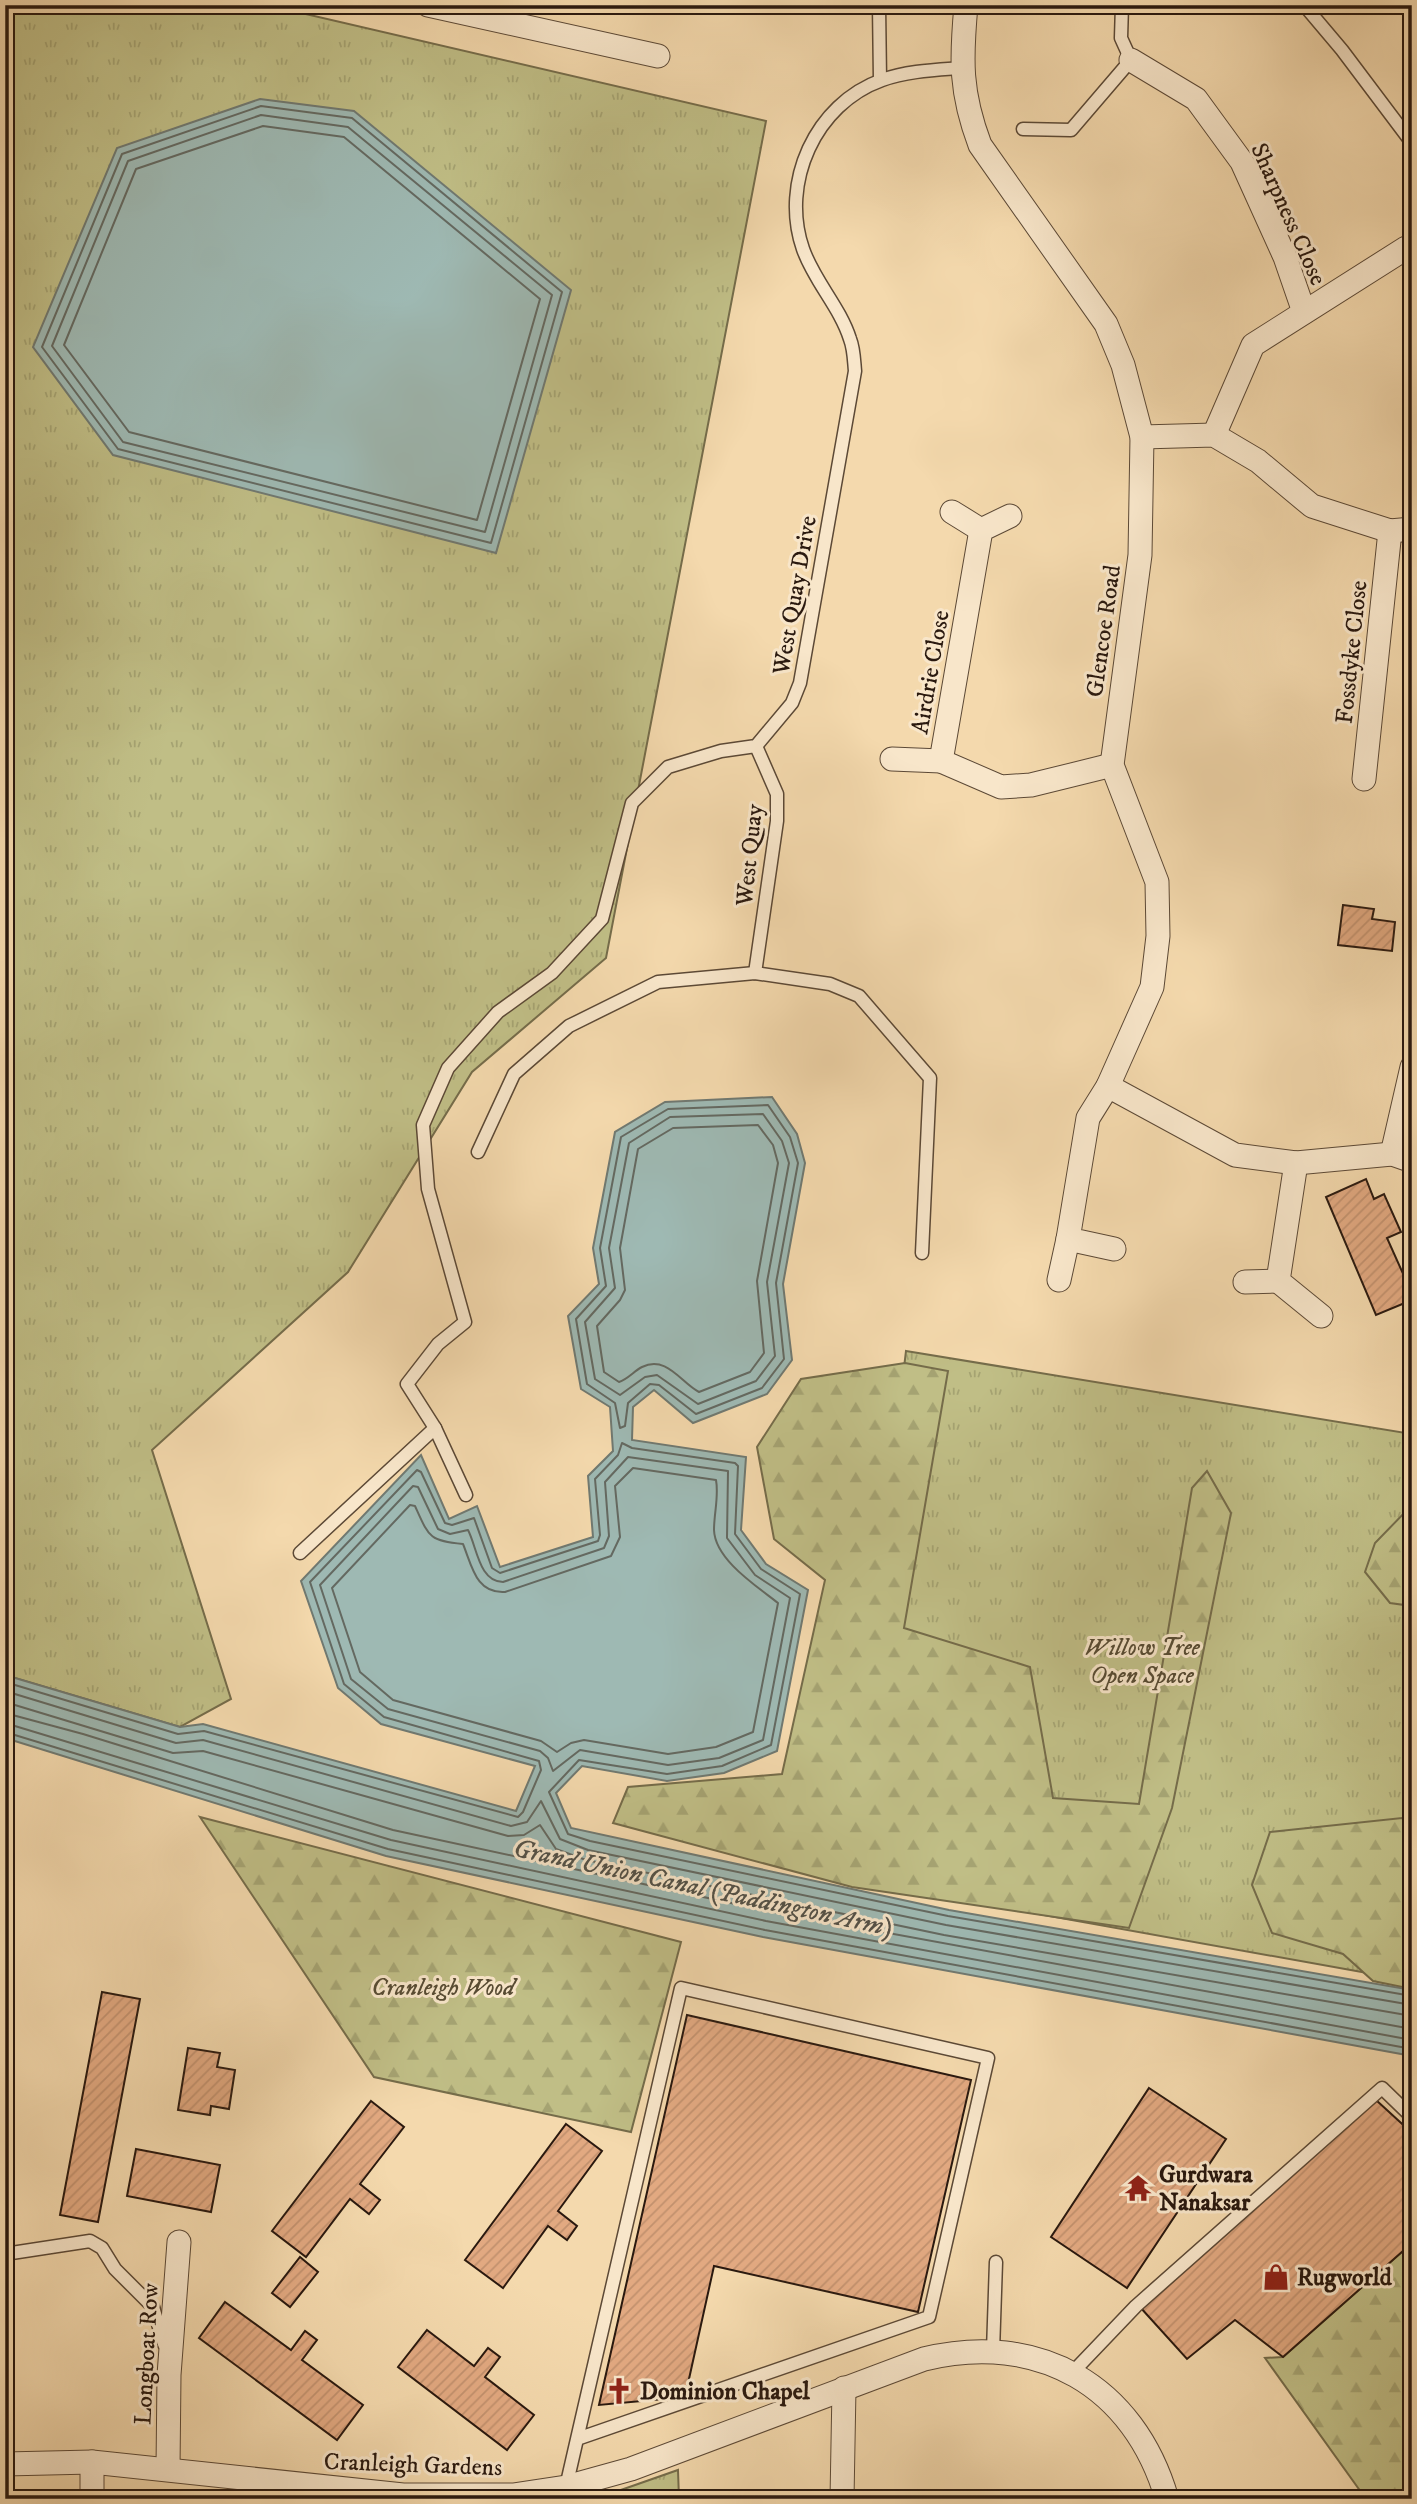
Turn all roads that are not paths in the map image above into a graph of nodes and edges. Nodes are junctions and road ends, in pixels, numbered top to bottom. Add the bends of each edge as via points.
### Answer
1 (428, 5) edge
2 (879, 5) edge
3 (966, 5) edge
4 (1122, 5) edge
5 (1304, 5) edge
6 (485, 11) edge
7 (658, 57) dead end
8 (1131, 60) junction
9 (961, 68) junction
10 (880, 80) junction
11 (1023, 129) dead end
12 (1412, 144) edge
13 (1406, 248) dead end
14 (1304, 312) junction
15 (1214, 435) junction
16 (1142, 437) junction
17 (952, 512) dead end
18 (1010, 516) dead end
19 (981, 530) junction
20 (1401, 530) edge
21 (756, 746) junction
22 (892, 758) dead end
23 (941, 761) junction
24 (1112, 765) junction
25 (1364, 779) dead end
26 (755, 973) junction
27 (1412, 1067) edge
28 (1108, 1086) junction
29 (478, 1152) dead end
30 (1402, 1158) edge
31 (1296, 1163) junction
32 (1068, 1239) junction
33 (1114, 1249) dead end
34 (922, 1253) dead end
35 (1059, 1280) dead end
36 (1278, 1281) junction
37 (1245, 1282) dead end
38 (1321, 1317) dead end
39 (435, 1428) junction
40 (466, 1496) dead end
41 (300, 1553) dead end
42 (1412, 2117) edge
43 (179, 2242) dead end
44 (5, 2254) edge
45 (996, 2262) dead end
46 (993, 2351) junction
47 (1072, 2374) junction
48 (169, 2375) junction
49 (844, 2388) junction
50 (577, 2439) junction
51 (92, 2462) junction
52 (5, 2464) edge
53 (168, 2468) junction
54 (566, 2487) junction
55 (92, 2499) edge
56 (842, 2499) edge
57 (1167, 2499) edge

1 - 6 street
2 - 10 lane
3 - 9 street, Glencoe Road
4 - 8 lane via 1121,38
5 - 12 lane
6 - 7 street
8 - 11 lane via 1071,130
8 - 14 street, Sharpness Close via 1196,99 1242,162
9 - 10 lane, West Quay Drive via 909,72
9 - 16 street, Glencoe Road via 980,145 1106,324 1123,365
10 - 21 lane, West Quay Drive via 840,102 805,152 794,206 803,250 850,339 855,371 800,684 792,703
13 - 14 street
14 - 15 street via 1253,345
15 - 16 street
15 - 20 street via 1258,461 1312,506
16 - 24 street, Glencoe Road via 1140,555
17 - 19 street
18 - 19 street
19 - 23 street, Airdrie Close
20 - 25 street, Fossdyke Close
21 - 26 lane, West Quay via 777,794 777,821
21 - 39 lane via 668,767 632,803 602,919 552,973 498,1012 449,1068 423,1125 428,1189 465,1322 438,1345 407,1384
22 - 23 street
23 - 24 street, Airdrie Close via 1001,787 1031,785
24 - 28 street, Glencoe Road via 1157,882 1158,936 1152,987
26 - 29 lane via 658,982 569,1026 514,1074
26 - 34 lane via 830,984 859,996 930,1078
27 - 30 street
28 - 31 street via 1235,1155
28 - 32 street, Glencoe Road via 1088,1118
30 - 31 street
31 - 36 street
32 - 33 street
32 - 35 street, Glencoe Road
36 - 37 street
36 - 38 street
39 - 40 lane
39 - 41 lane
42 - 47 lane via 1382,2088 1136,2306
43 - 48 street, Longboat Row
44 - 48 lane via 90,2241 103,2248 115,2269 153,2307
45 - 46 lane
46 - 47 street, Cranleigh Gardens via 1034,2358
46 - 49 street, Cranleigh Gardens via 924,2359
47 - 57 street, Cranleigh Gardens via 1104,2396 1141,2435
48 - 53 street, Longboat Row
49 - 54 street, Cranleigh Gardens via 643,2465
49 - 56 street
50 - 50 lane via 681,1988 988,2058 929,2317
50 - 54 lane
51 - 52 street, Cranleigh Gardens
51 - 53 street, Cranleigh Gardens
51 - 55 street
53 - 54 street, Cranleigh Gardens via 447,2497 513,2495

